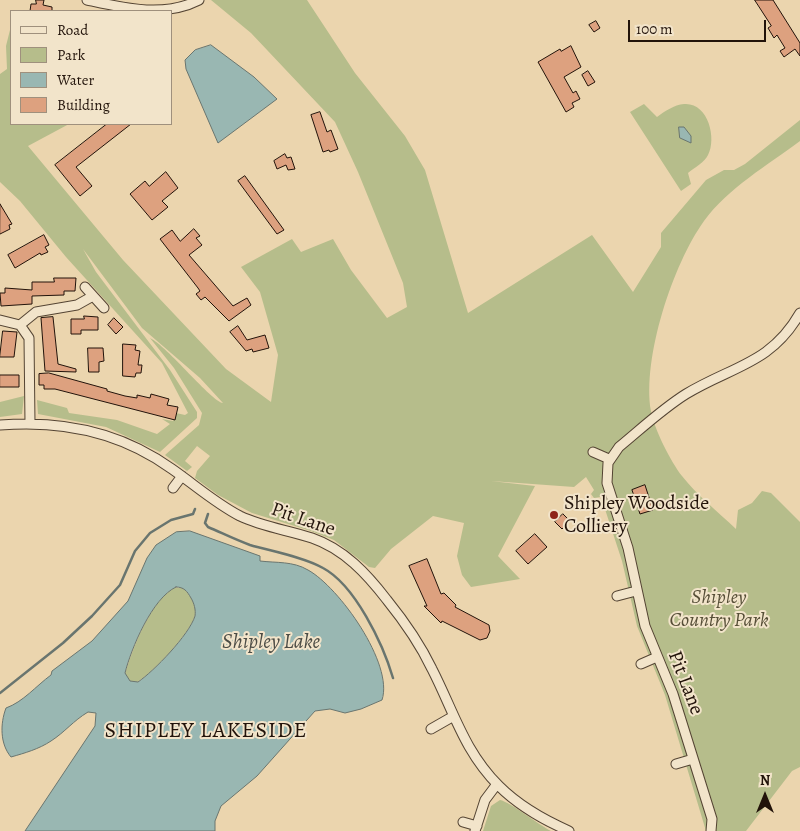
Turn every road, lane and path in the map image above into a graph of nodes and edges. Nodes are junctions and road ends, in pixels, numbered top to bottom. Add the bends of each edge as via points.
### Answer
1 (87, 0) edge
2 (199, 0) edge
3 (85, 287) dead end
4 (93, 296) junction
5 (104, 308) dead end
6 (800, 313) edge
7 (0, 320) edge
8 (20, 325) junction
9 (30, 423) junction
10 (0, 425) edge
11 (593, 452) dead end
12 (610, 459) junction
13 (182, 476) junction
14 (173, 488) dead end
15 (636, 591) junction
16 (617, 596) dead end
17 (657, 657) junction
18 (641, 664) dead end
19 (452, 717) junction
20 (432, 729) dead end
21 (693, 759) junction
22 (676, 764) dead end
23 (497, 784) junction
24 (463, 822) dead end
25 (476, 828) edge
26 (569, 831) edge
27 (711, 831) edge

1 - 2 street via 152,10 187,6
3 - 4 street
4 - 5 street
4 - 8 street via 77,305 36,312
6 - 12 street via 776,345 679,399 619,447
7 - 8 street
8 - 9 street via 30,343
9 - 10 street, Pit Lane
9 - 13 street, Pit Lane via 73,426 112,437 149,454
11 - 12 street
12 - 15 street, Pit Lane via 607,483 628,548
13 - 14 street
13 - 19 street, Pit Lane via 209,498 238,515 317,540 353,562 374,583 412,633
15 - 16 street
15 - 17 street, Pit Lane
17 - 18 street
17 - 21 street, Pit Lane via 673,694
19 - 20 street
19 - 23 street, Pit Lane via 472,752
21 - 22 street
21 - 27 street, Pit Lane via 712,819
23 - 25 street via 485,800
23 - 26 street, Pit Lane via 537,814
24 - 25 street

